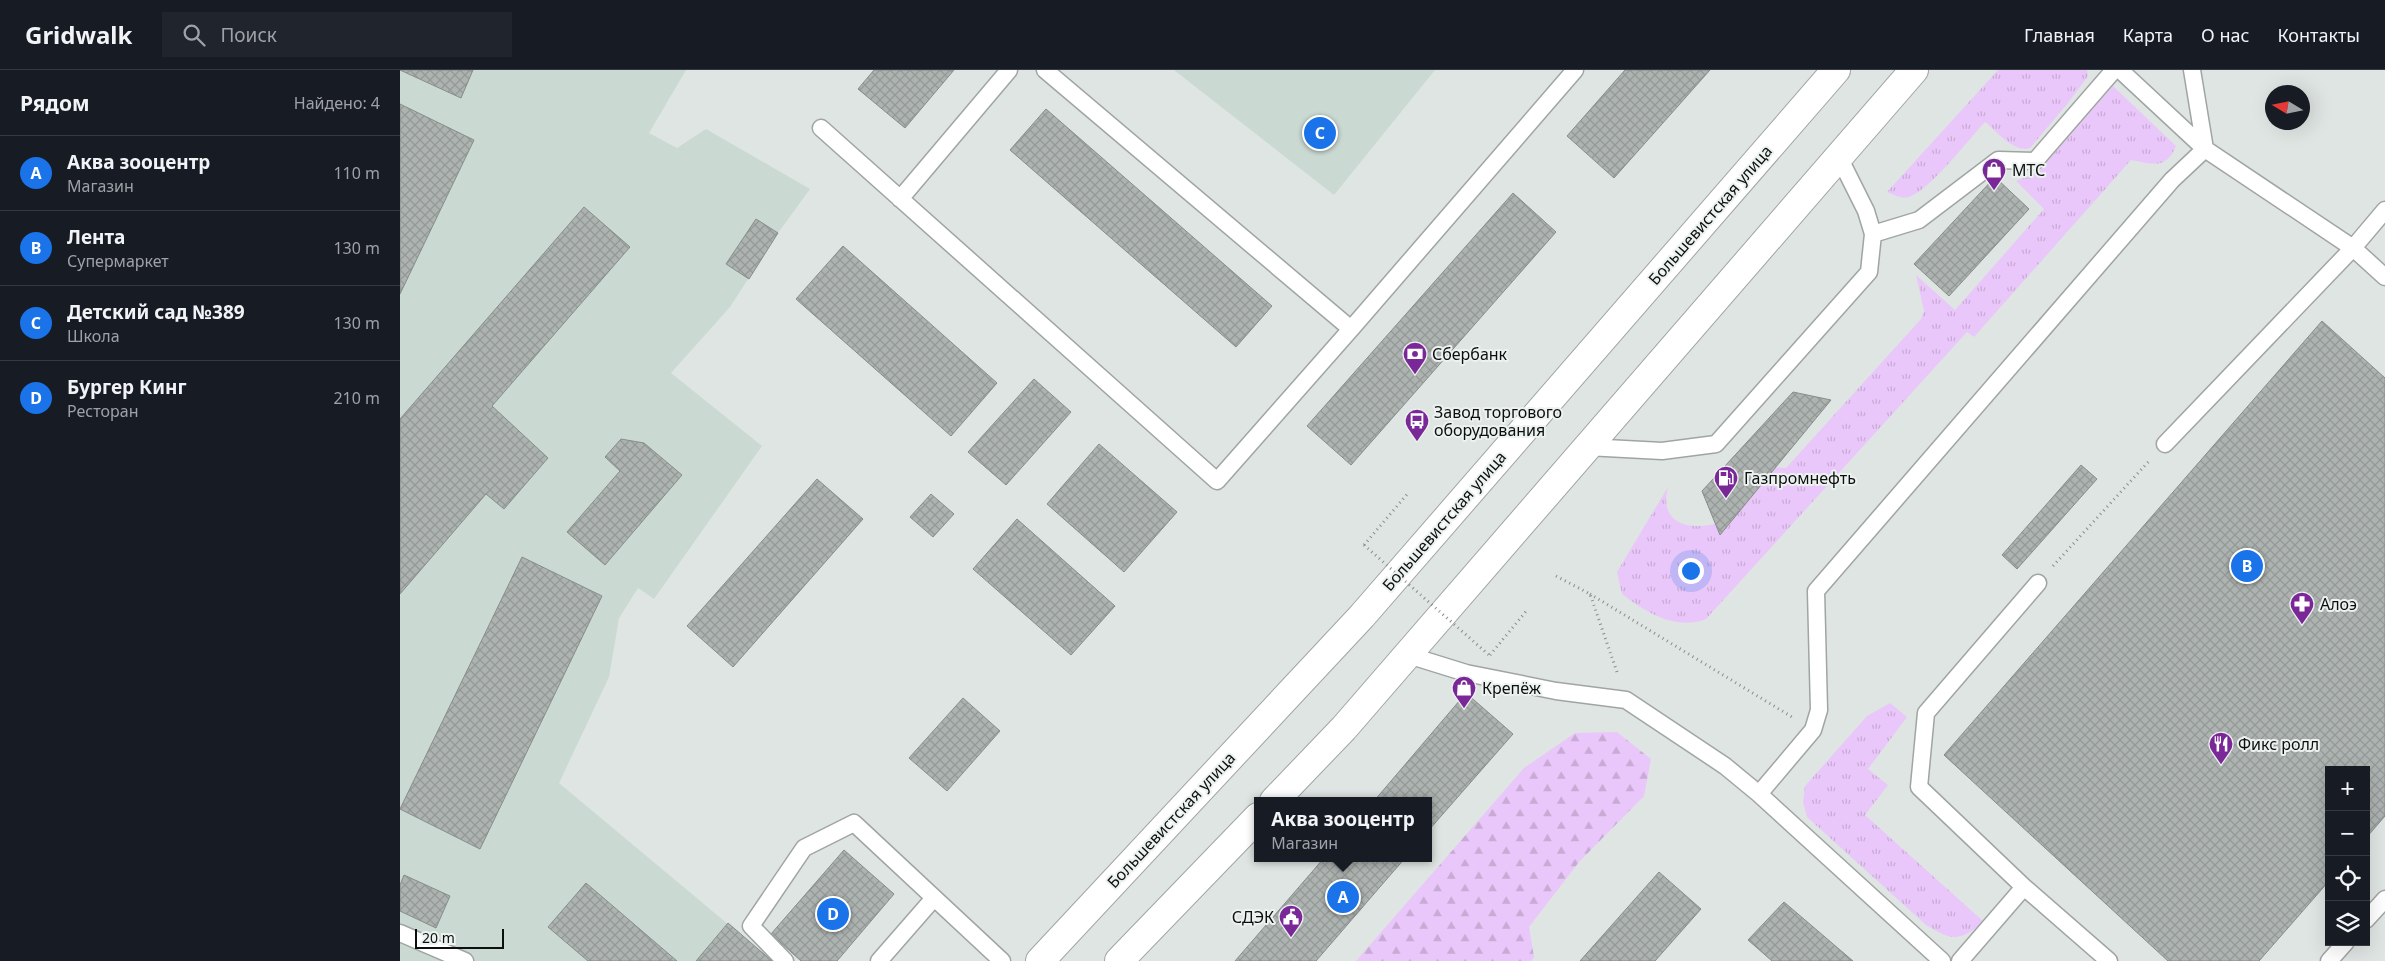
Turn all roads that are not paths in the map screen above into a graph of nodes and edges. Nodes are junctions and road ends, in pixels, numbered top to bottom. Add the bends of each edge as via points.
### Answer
1 (1009, 70) edge
2 (1045, 70) edge
3 (1574, 70) edge
4 (1836, 70) edge
5 (1914, 70) edge
6 (2114, 70) edge
7 (2120, 70) edge
8 (2192, 70) edge
9 (821, 128) dead end
10 (2204, 149) junction
11 (1839, 157) junction
12 (900, 199) junction
13 (2385, 210) edge
14 (1873, 234) junction
15 (2353, 248) junction
16 (2385, 277) edge
17 (1351, 329) junction
18 (2165, 444) road end
19 (1587, 447) junction
20 (2038, 584) road end
21 (1408, 655) junction
22 (1759, 794) junction
23 (1278, 797) edge
24 (1254, 821) edge
25 (2024, 887) junction
26 (934, 898) junction
27 (2385, 899) edge
28 (2370, 916) edge
29 (400, 933) edge
30 (2342, 946) edge
31 (464, 961) edge
32 (786, 961) edge
33 (879, 961) edge
34 (1002, 961) edge
35 (1040, 961) edge
36 (1119, 961) edge
37 (1942, 961) edge
38 (1960, 961) edge
39 (2109, 961) edge
40 (2329, 961) edge

1 - 12 lane
2 - 17 lane
3 - 17 lane
4 - 35 highway, Большевистская улица via 1362,616
5 - 11 highway
6 - 14 lane via 2035,160 1998,160 1919,220
7 - 10 lane
8 - 10 lane
9 - 12 lane
10 - 15 lane
10 - 22 lane via 2172,180 1816,590 1819,710 1813,730
11 - 14 lane via 1866,211
11 - 19 highway
12 - 17 lane via 1217,481
13 - 15 lane
14 - 19 lane via 1870,272 1716,444 1662,451
15 - 16 lane
15 - 18 lane
19 - 21 highway
20 - 25 lane via 1926,713 1919,787
21 - 22 lane via 1466,673 1556,691 1626,700 1725,766
21 - 23 highway
22 - 37 lane
24 - 36 highway
25 - 38 lane
25 - 39 lane
26 - 32 lane via 854,823 804,848 751,926
26 - 33 lane
26 - 34 lane
27 - 28 lane
29 - 31 lane
30 - 40 lane

